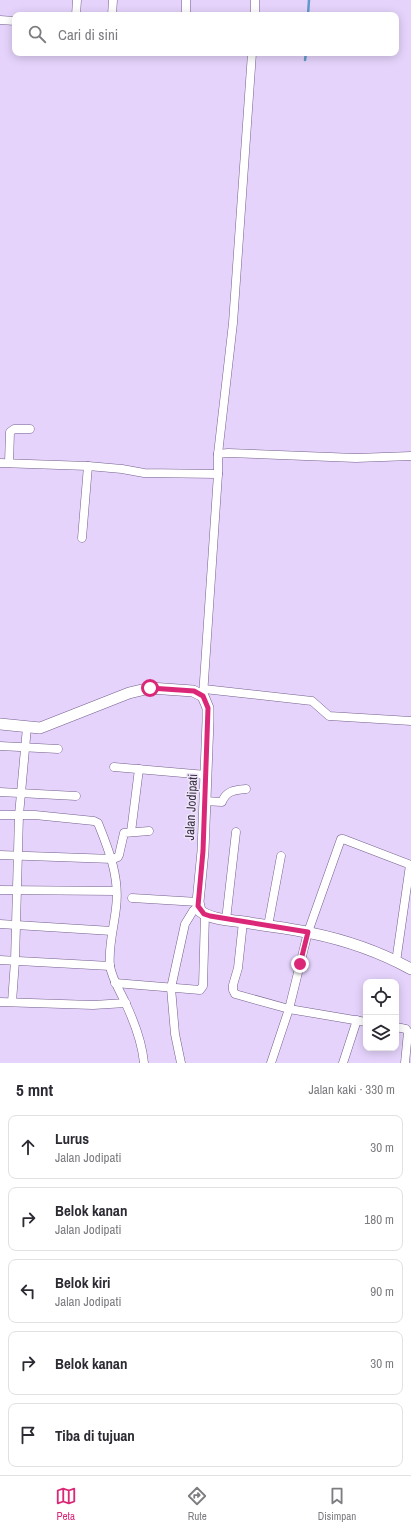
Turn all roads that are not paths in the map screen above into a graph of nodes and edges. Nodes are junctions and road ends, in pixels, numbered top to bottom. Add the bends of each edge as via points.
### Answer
1 (77, 0) edge
2 (113, 0) edge
3 (186, 0) edge
4 (250, 0) edge
5 (255, 0) edge
6 (76, 12) edge
7 (112, 12) edge
8 (186, 12) edge
9 (255, 12) edge
10 (0, 20) edge
11 (12, 21) edge
12 (252, 56) edge
13 (30, 429) dead end
14 (218, 454) junction
15 (411, 456) edge
16 (0, 463) edge
17 (9, 463) junction
18 (88, 466) junction
19 (218, 474) junction
20 (82, 538) dead end
21 (204, 693) junction
22 (411, 721) edge
23 (0, 724) edge
24 (27, 727) junction
25 (0, 746) edge
26 (25, 747) junction
27 (58, 749) dead end
28 (114, 767) dead end
29 (139, 769) junction
30 (206, 774) junction
31 (246, 789) dead end
32 (0, 792) edge
33 (21, 793) junction
34 (76, 796) dead end
35 (204, 801) junction
36 (0, 815) edge
37 (19, 815) junction
38 (149, 831) dead end
39 (131, 832) junction
40 (236, 832) dead end
41 (0, 855) edge
42 (18, 855) junction
43 (281, 856) dead end
44 (113, 859) junction
45 (411, 865) edge
46 (0, 890) edge
47 (17, 890) junction
48 (116, 891) junction
49 (132, 898) dead end
50 (200, 908) junction
51 (226, 920) junction
52 (242, 922) junction
53 (0, 924) edge
54 (16, 924) junction
55 (268, 926) junction
56 (112, 931) junction
57 (308, 932) junction
58 (0, 960) edge
59 (15, 961) junction
60 (396, 962) junction
61 (110, 966) junction
62 (411, 969) edge
63 (115, 983) junction
64 (170, 988) junction
65 (0, 1002) edge
66 (12, 1002) junction
67 (126, 1003) junction
68 (289, 1009) junction
69 (357, 1020) junction
70 (363, 1021) edge
71 (399, 1028) edge
72 (144, 1063) edge
73 (181, 1063) edge
74 (271, 1063) edge
75 (343, 1063) edge
76 (405, 1063) edge

1 - 6 street
2 - 7 street
3 - 8 street
4 - 5 street
5 - 9 street
10 - 11 street
12 - 14 street via 234,323
13 - 17 street via 14,429 10,432
14 - 15 street via 356,458
14 - 19 street
16 - 17 street
17 - 18 street
18 - 19 street via 144,473
18 - 20 street
19 - 21 street
21 - 22 street via 312,701 329,716
21 - 24 street via 150,688 129,693 40,728
21 - 30 street, Jalan Jodipati via 208,708
23 - 24 street
24 - 26 street
25 - 26 street
26 - 27 street
26 - 33 street
28 - 29 street
29 - 30 street
29 - 39 street
30 - 35 street, Jalan Jodipati
31 - 35 street via 230,792 219,802
32 - 33 street
33 - 34 street
33 - 37 street
35 - 50 street, Jalan Jodipati
36 - 37 street
37 - 42 street
37 - 44 street via 96,821
38 - 39 street
39 - 44 street via 124,833 119,854
40 - 51 street
41 - 42 street
42 - 44 street
42 - 47 street
43 - 55 street
44 - 48 street
45 - 57 street via 341,839
45 - 60 street
46 - 47 street
47 - 48 street
47 - 54 street
48 - 56 street
49 - 50 street
50 - 51 street
50 - 64 street via 192,911 185,924
50 - 64 street via 203,986 200,990
51 - 52 street
52 - 55 street
52 - 68 street via 234,992
53 - 54 street
54 - 56 street
54 - 59 street
55 - 57 street
56 - 61 street
57 - 60 street via 352,944
57 - 68 street
58 - 59 street
59 - 61 street
59 - 66 street
60 - 62 street
61 - 63 street
63 - 64 street
63 - 67 street
64 - 73 street
65 - 66 street
66 - 67 street via 93,1005
67 - 72 street via 138,1034
68 - 69 street
68 - 74 street
69 - 70 street
69 - 75 street
71 - 76 street via 408,1032

